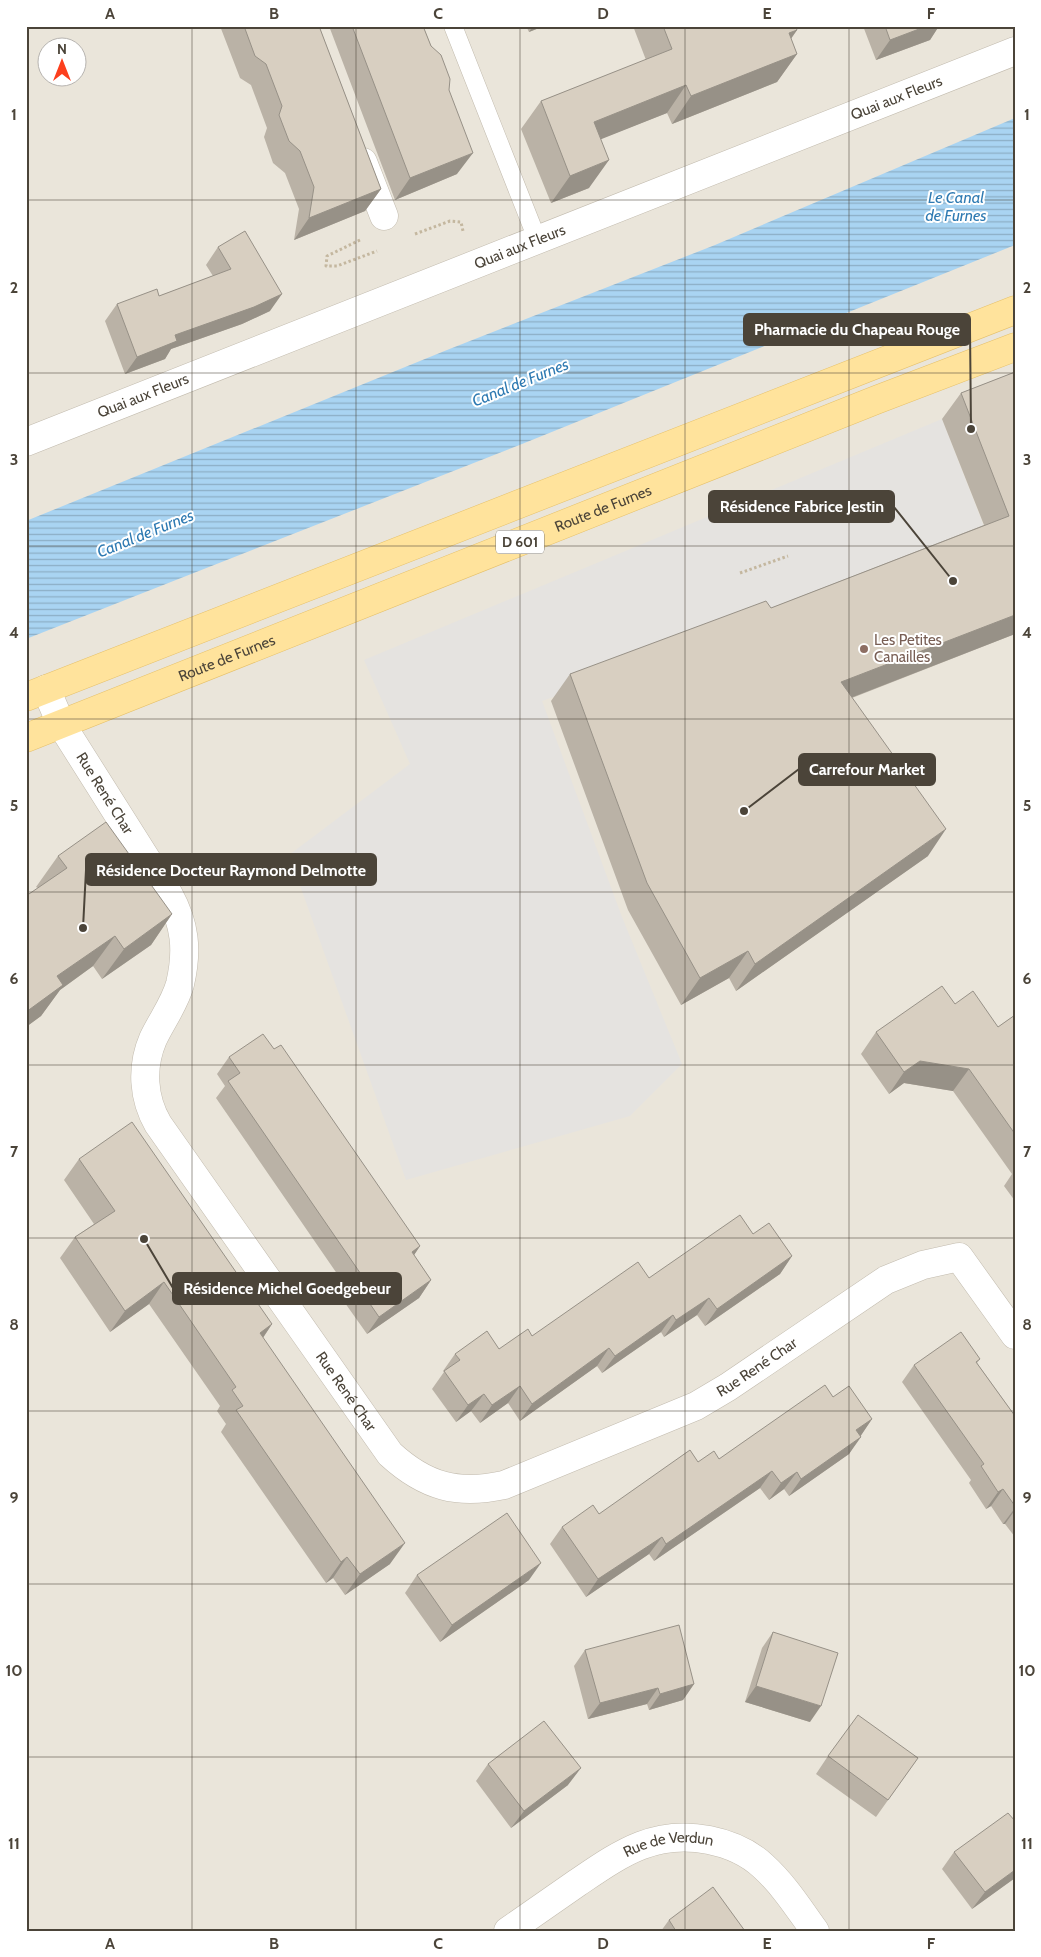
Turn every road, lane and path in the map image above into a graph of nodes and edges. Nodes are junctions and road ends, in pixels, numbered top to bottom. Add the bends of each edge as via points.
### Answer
1 (453, 26) edge
2 (1015, 51) edge
3 (353, 135) edge
4 (384, 216) dead end
5 (537, 239) junction
6 (1015, 310) edge
7 (1015, 347) edge
8 (26, 442) edge
9 (788, 556) dead end
10 (740, 573) dead end
11 (36, 693) edge
12 (61, 724) junction
13 (26, 738) edge
14 (1015, 1335) edge
15 (508, 1931) edge
16 (815, 1931) edge

1 - 5 lane
2 - 5 street, Quai aux Fleurs
3 - 4 street
5 - 8 street, Quai aux Fleurs
6 - 11 main road, D 601
7 - 12 main road, Route de Furnes / D 601
9 - 10 path
11 - 12 street, Rue René Char
12 - 13 main road, Route de Furnes / D 601
12 - 14 street, Rue René Char via 169,894 182,923 184,951 180,984 147,1057 145,1084 150,1111 390,1454 417,1476 450,1488 485,1489 504,1485 677,1414 712,1398 886,1280 923,1265 959,1257
15 - 16 street, Rue de Verdun via 615,1857 663,1838 689,1838 728,1845 753,1858 780,1883

